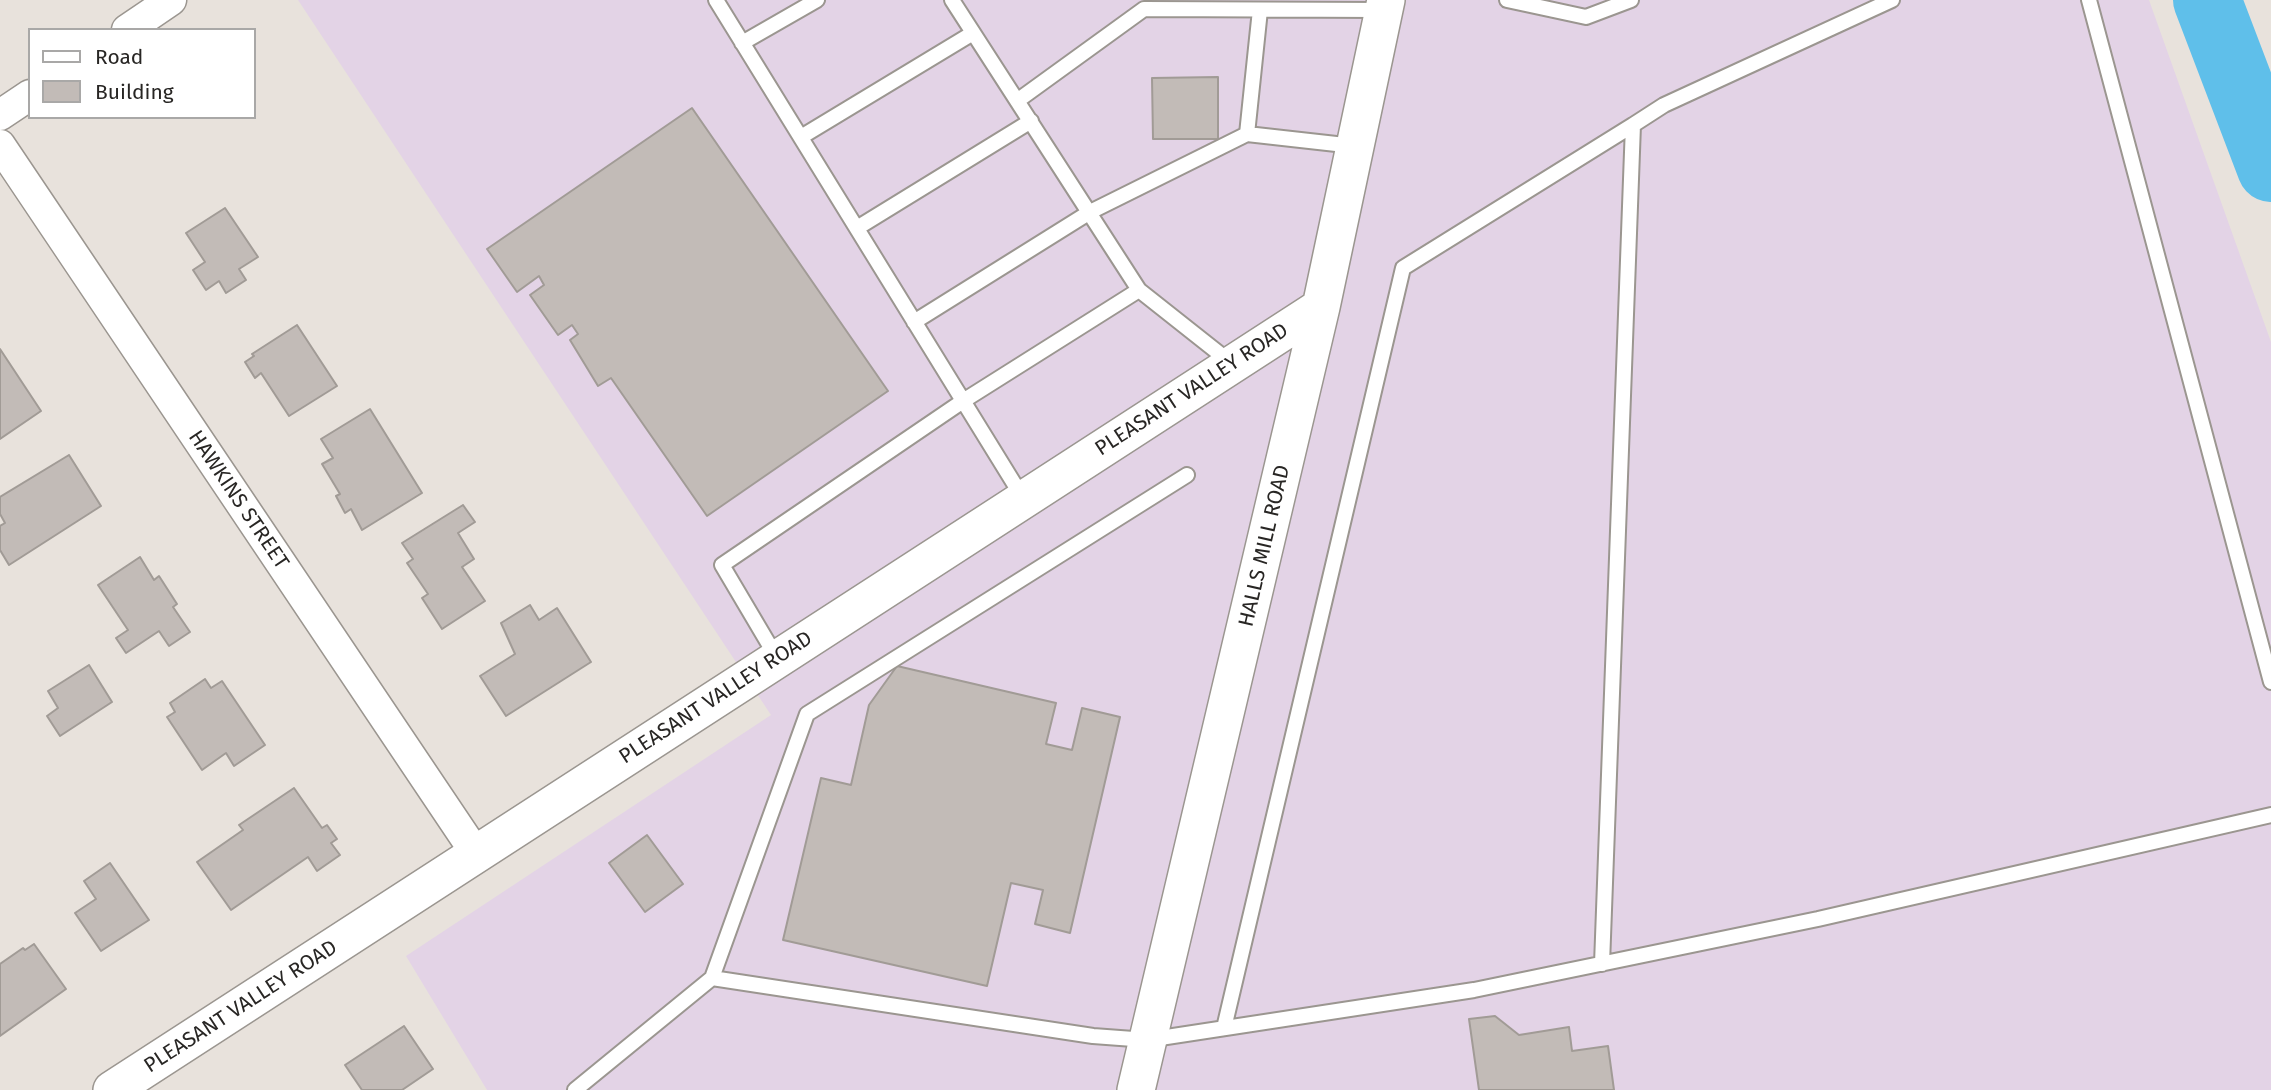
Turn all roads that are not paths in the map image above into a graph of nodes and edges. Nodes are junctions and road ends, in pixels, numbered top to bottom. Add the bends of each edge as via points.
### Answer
1 (171, 0) edge
2 (716, 0) edge
3 (817, 0) edge
4 (952, 0) edge
5 (1507, 0) edge
6 (1631, 0) edge
7 (1892, 0) edge
8 (2089, 0) edge
9 (1289, 5) edge
10 (1385, 5) edge
11 (1260, 10) junction
12 (130, 28) edge
13 (973, 33) junction
14 (743, 43) junction
15 (28, 96) edge
16 (1017, 101) junction
17 (0, 115) edge
18 (1031, 121) junction
19 (1633, 125) junction
20 (1247, 134) junction
21 (801, 137) junction
22 (0, 145) edge
23 (1355, 146) junction
24 (1090, 212) junction
25 (857, 228) junction
26 (1139, 290) junction
27 (1321, 307) junction
28 (914, 322) junction
29 (1234, 366) junction
30 (963, 401) junction
31 (1187, 475) dead end
32 (1023, 499) junction
33 (778, 659) junction
34 (2271, 682) edge
35 (2271, 815) edge
36 (477, 855) junction
37 (1602, 964) junction
38 (712, 978) junction
39 (1224, 1028) junction
40 (1147, 1040) junction
41 (112, 1090) edge
42 (575, 1090) edge
43 (1136, 1090) edge

1 - 12 street
2 - 14 lane
3 - 14 lane
4 - 13 lane
5 - 6 lane via 1586,18
7 - 19 lane via 1664,105
8 - 34 lane
9 - 10 lane
9 - 11 lane
10 - 23 street, HALLS MILL ROAD
11 - 16 lane via 1143,9
11 - 20 lane
13 - 16 lane
13 - 21 lane
14 - 21 lane
15 - 17 street
16 - 18 lane
18 - 24 lane
18 - 25 lane
19 - 37 lane
19 - 39 lane via 1403,268
20 - 23 lane
20 - 24 lane
21 - 25 lane
22 - 36 street, HAWKINS STREET
23 - 27 street, HALLS MILL ROAD
24 - 26 lane
24 - 28 lane
25 - 28 lane
26 - 29 lane
26 - 30 lane
27 - 29 street, PLEASANT VALLEY ROAD
27 - 40 street, HALLS MILL ROAD
28 - 30 lane
29 - 32 street, PLEASANT VALLEY ROAD
30 - 32 lane
30 - 33 lane via 722,565
31 - 38 lane via 807,714
32 - 33 street, PLEASANT VALLEY ROAD
33 - 36 street, PLEASANT VALLEY ROAD
35 - 37 lane
36 - 41 street, PLEASANT VALLEY ROAD
37 - 39 lane via 1474,990
38 - 40 lane via 1093,1036
38 - 42 lane
39 - 40 lane
40 - 43 street, HALLS MILL ROAD

